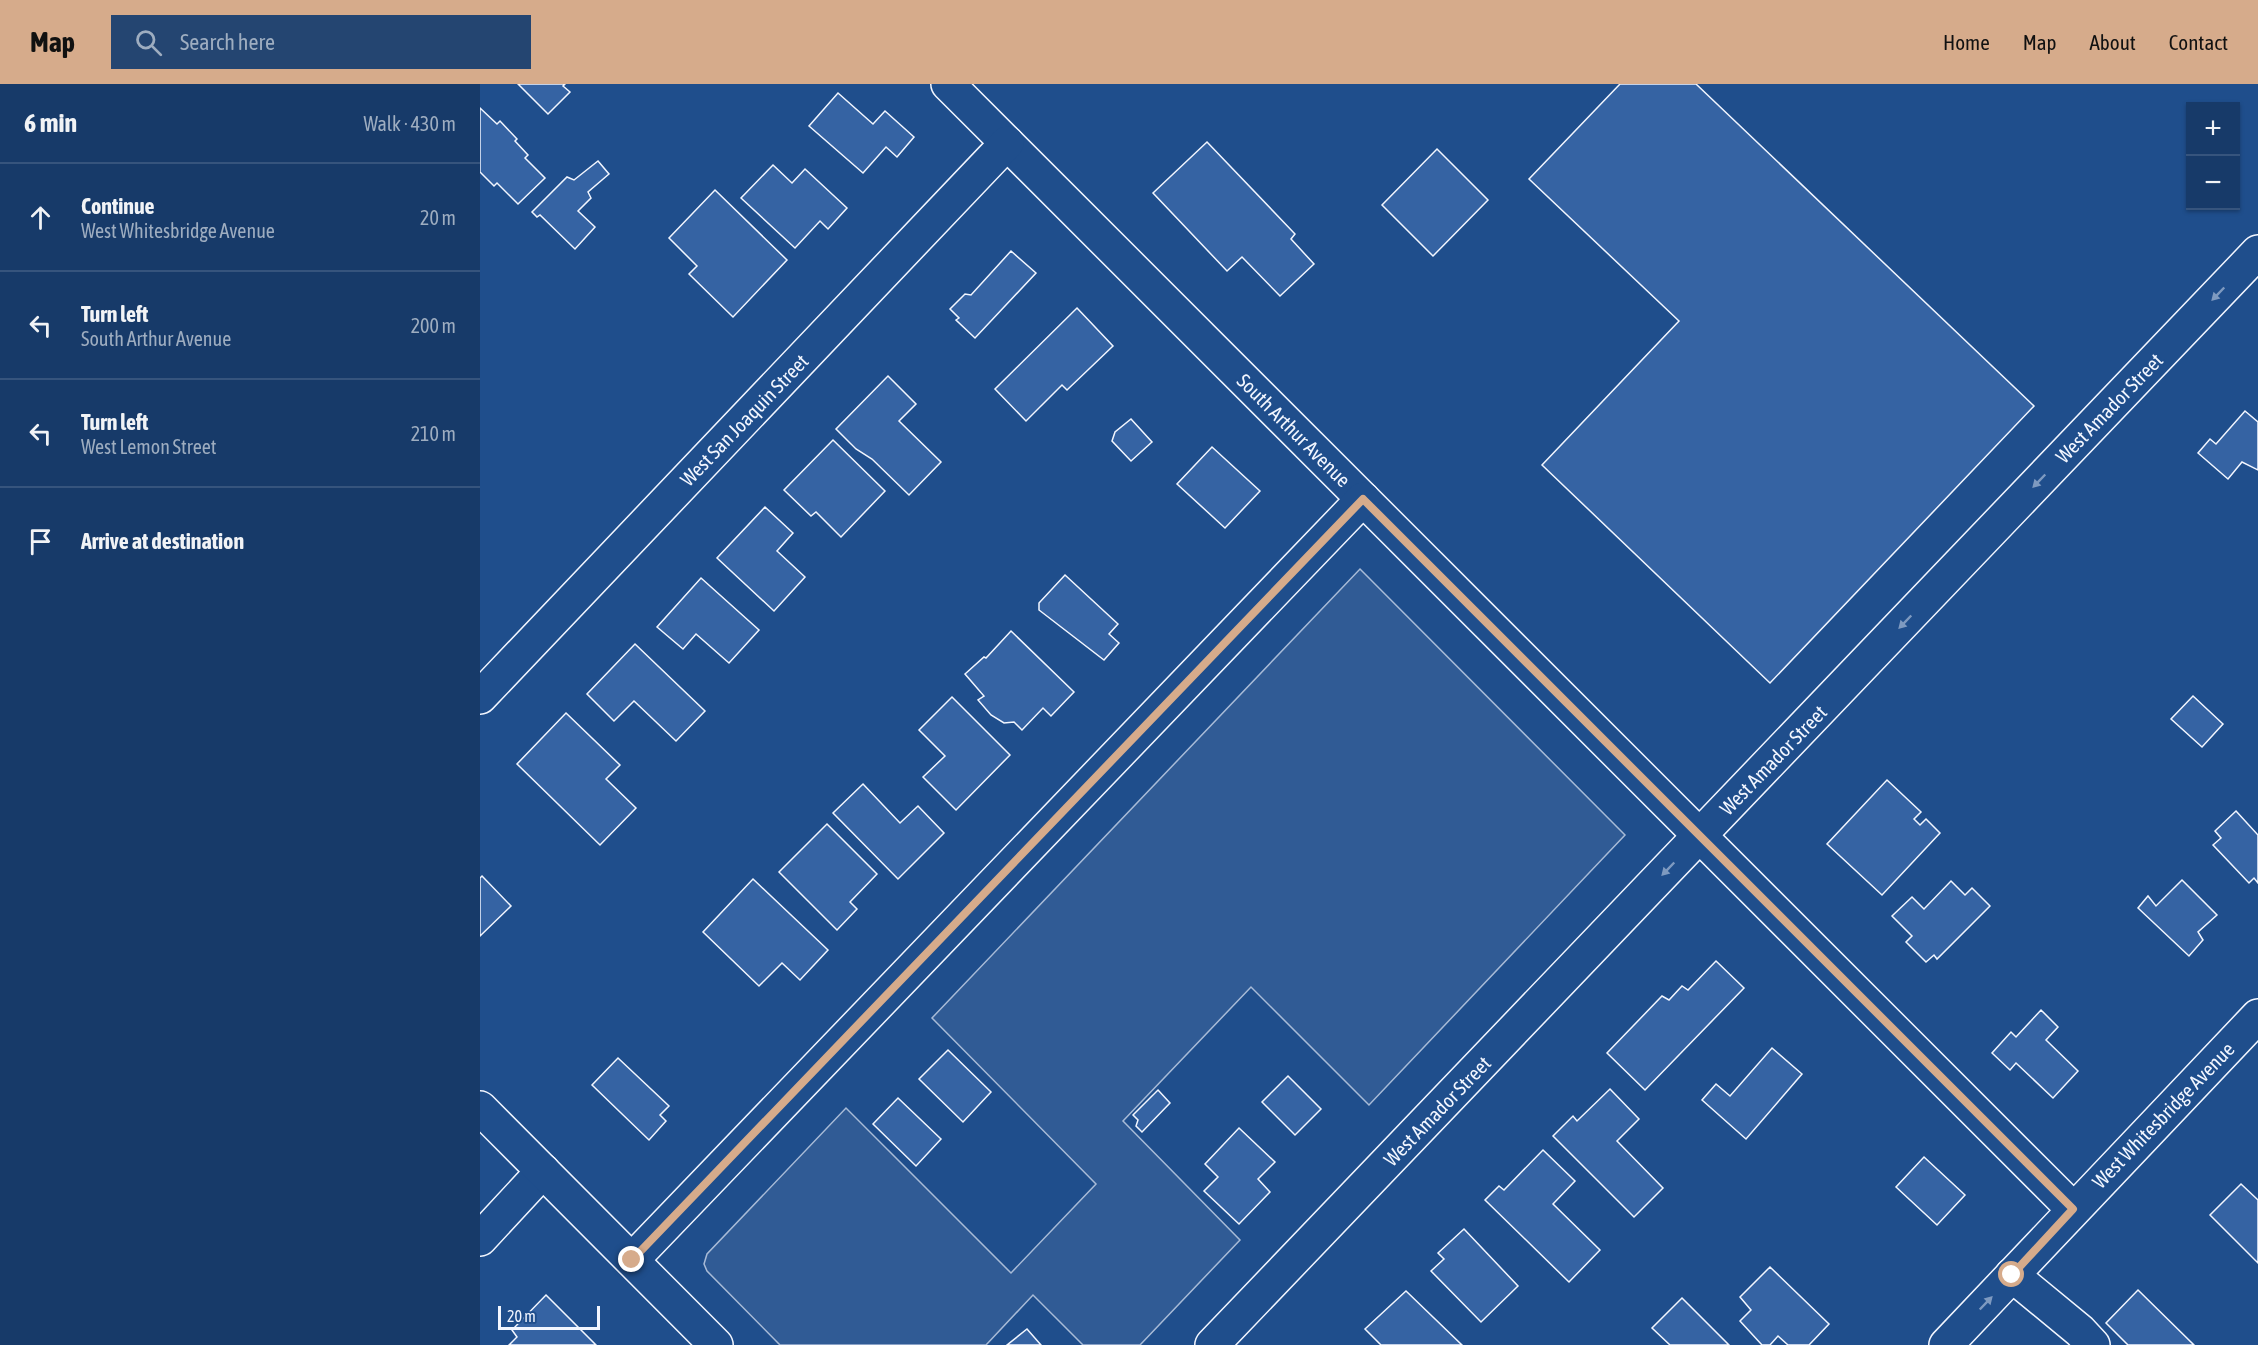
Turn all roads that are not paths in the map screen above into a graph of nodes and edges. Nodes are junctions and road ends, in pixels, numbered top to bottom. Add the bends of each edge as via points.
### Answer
1 (948, 84) edge
2 (1007, 143) junction
3 (2258, 252) edge
4 (1363, 499) junction
5 (480, 697) edge
6 (1700, 836) junction
7 (2258, 1017) edge
8 (480, 1108) edge
9 (543, 1171) junction
10 (2073, 1209) junction
11 (480, 1239) edge
12 (632, 1260) junction
13 (2012, 1275) junction
14 (716, 1345) edge
15 (1212, 1345) edge
16 (1946, 1345) edge
17 (2093, 1345) edge

1 - 2 street, South Arthur Avenue
2 - 4 street, South Arthur Avenue
2 - 5 street, West San Joaquin Street
3 -> 6 street, West Amador Street
4 - 6 street, South Arthur Avenue
4 - 12 street
6 - 10 street, South Arthur Avenue
6 -> 15 street, West Amador Street
7 - 10 street, West Whitesbridge Avenue
8 - 9 street
9 - 11 street
9 - 12 street
10 - 13 street, West Whitesbridge Avenue
12 - 14 street
16 -> 13 street, West Whitesbridge Avenue
13 - 17 street

